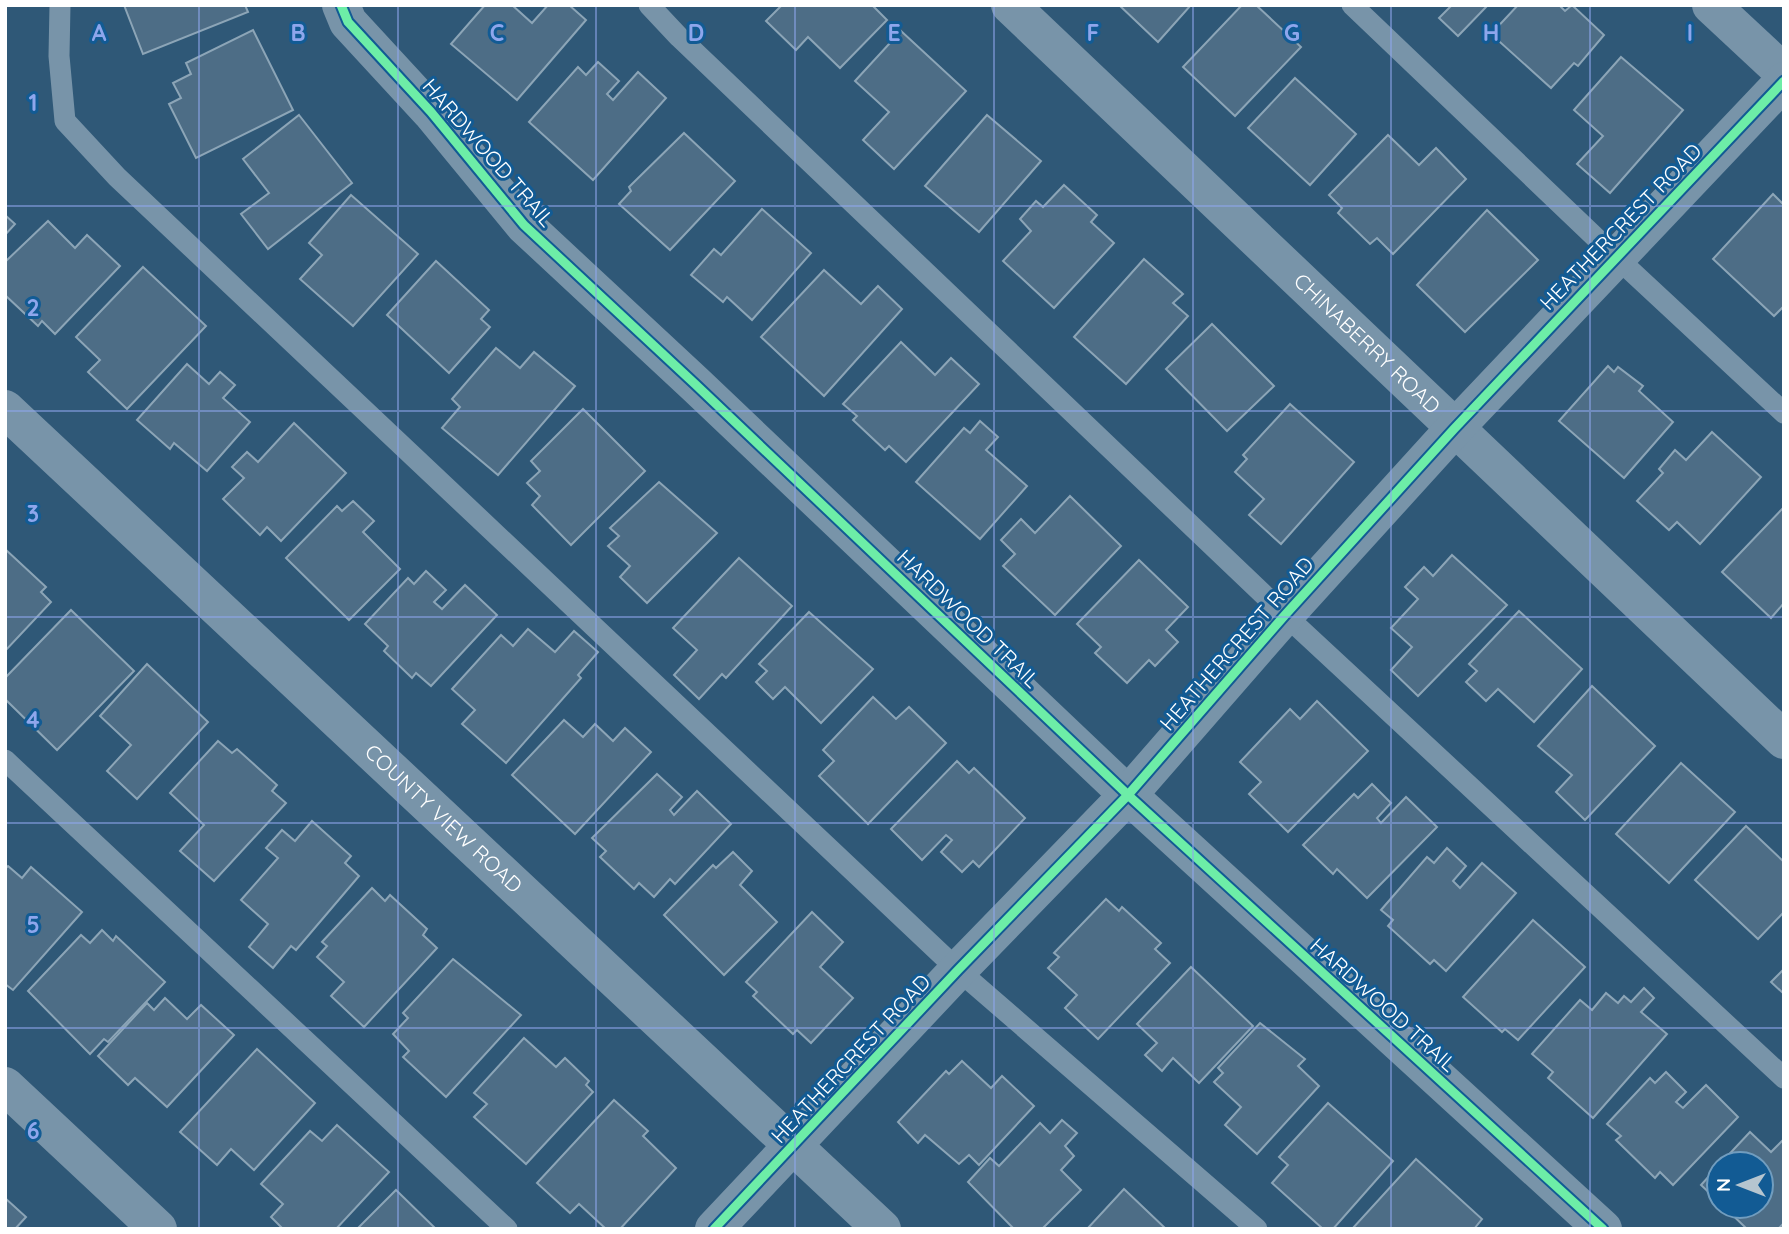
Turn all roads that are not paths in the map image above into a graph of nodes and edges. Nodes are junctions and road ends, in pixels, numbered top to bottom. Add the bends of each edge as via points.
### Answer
1 (60, 5) edge
2 (341, 5) edge
3 (649, 5) edge
4 (1010, 5) edge
5 (1352, 5) edge
6 (1712, 5) edge
7 (1784, 73) edge
8 (1784, 81) edge
9 (1616, 257) junction
10 (5, 409) edge
11 (1784, 413) edge
12 (1454, 429) junction
13 (1285, 615) junction
14 (1784, 740) edge
15 (5, 760) edge
16 (1128, 795) junction
17 (958, 970) junction
18 (1784, 1078) edge
19 (5, 1086) edge
20 (793, 1146) junction
21 (158, 1229) edge
22 (507, 1229) edge
23 (714, 1229) edge
24 (882, 1229) edge
25 (1256, 1229) edge
26 (1603, 1229) edge

1 - 17 lane via 65,121 91,149
2 - 16 street, HARDWOOD TRAIL via 348,22 431,112 524,225
3 - 13 lane
4 - 12 street, CHINABERRY ROAD
5 - 9 lane
6 - 7 street
8 - 9 street, HEATHERCREST ROAD
9 - 11 lane
9 - 12 street, HEATHERCREST ROAD
10 - 20 street, COUNTY VIEW ROAD
12 - 13 street, HEATHERCREST ROAD
12 - 14 street, CHINABERRY ROAD
13 - 16 street, HEATHERCREST ROAD
13 - 18 lane
15 - 22 lane
16 - 17 street, HEATHERCREST ROAD
16 - 26 street, HARDWOOD TRAIL
17 - 20 street, HEATHERCREST ROAD
17 - 25 lane
19 - 21 street
20 - 23 street, HEATHERCREST ROAD
20 - 24 street, COUNTY VIEW ROAD

